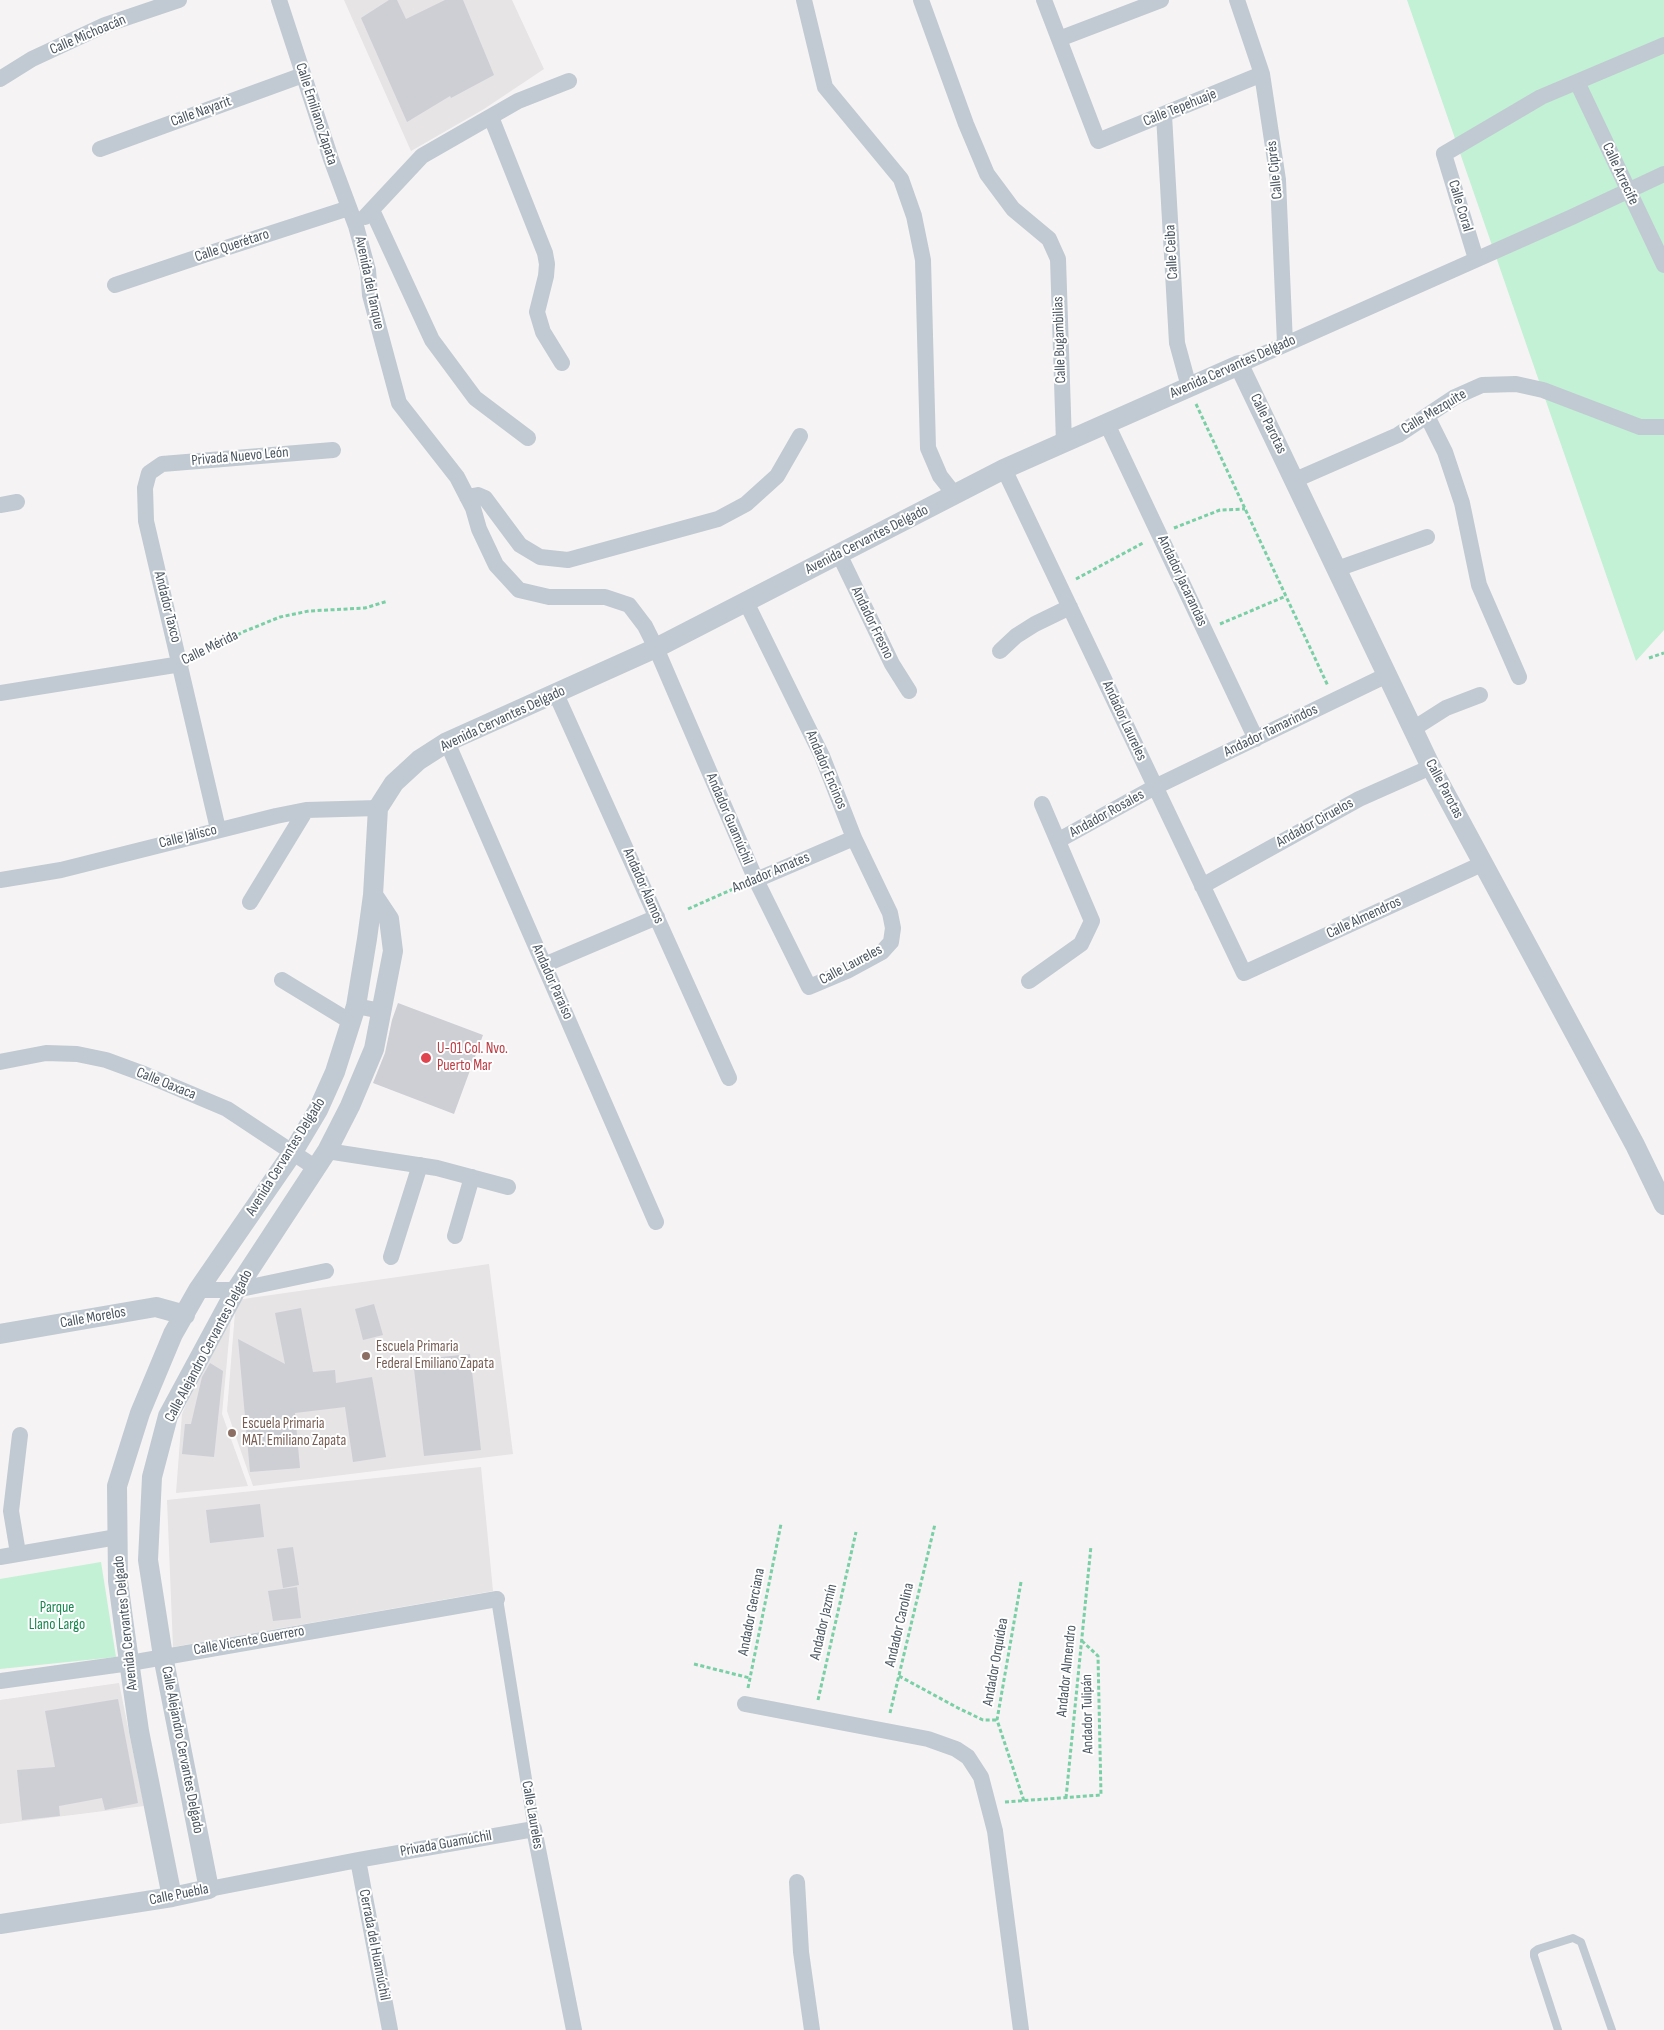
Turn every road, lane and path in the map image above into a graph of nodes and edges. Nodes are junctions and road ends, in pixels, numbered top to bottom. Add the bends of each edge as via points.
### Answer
1 (179, 0) edge
2 (279, 0) edge
3 (804, 0) edge
4 (922, 0) edge
5 (1044, 0) edge
6 (1161, 0) edge
7 (1237, 0) edge
8 (1059, 40) junction
9 (1664, 45) edge
10 (1262, 74) junction
11 (303, 75) junction
12 (0, 78) edge
13 (569, 81) dead end
14 (1577, 82) junction
15 (1164, 115) junction
16 (491, 117) junction
17 (100, 149) dead end
18 (1664, 174) edge
19 (1628, 192) junction
20 (349, 208) junction
21 (372, 210) junction
22 (356, 226) junction
23 (1476, 259) junction
24 (1664, 266) edge
25 (115, 285) dead end
26 (1285, 344) junction
27 (562, 363) dead end
28 (1240, 365) junction
29 (1189, 387) junction
30 (1427, 416) junction
31 (1107, 424) junction
32 (1664, 427) edge
33 (800, 436) dead end
34 (528, 438) dead end
35 (1064, 443) junction
36 (333, 450) dead end
37 (1004, 469) junction
38 (149, 473) joint
39 (1295, 480) junction
40 (955, 495) junction
41 (468, 497) junction
42 (17, 502) dead end
43 (0, 505) edge
44 (1427, 537) dead end
45 (839, 554) junction
46 (1337, 569) junction
47 (1286, 596) junction
48 (388, 601) dead end
49 (746, 602) junction
50 (1070, 608) junction
51 (1205, 630) junction
52 (656, 648) junction
53 (1000, 651) dead end
54 (1664, 654) edge
55 (1649, 658) dead end
56 (181, 664) junction
57 (1388, 676) junction
58 (1519, 677) dead end
59 (909, 691) dead end
60 (0, 693) edge
61 (556, 694) junction
62 (1480, 695) dead end
63 (1335, 701) junction
64 (1413, 729) junction
65 (1256, 739) junction
66 (447, 742) junction
67 (1431, 767) junction
68 (1155, 787) junction
69 (1042, 804) dead end
70 (378, 808) junction
71 (306, 810) junction
72 (218, 829) junction
73 (854, 838) junction
74 (1059, 840) junction
75 (1484, 863) junction
76 (0, 880) edge
77 (756, 880) junction
78 (1202, 886) junction
79 (373, 895) junction
80 (250, 902) dead end
81 (688, 909) dead end
82 (657, 917) junction
83 (891, 942) joint
84 (544, 965) junction
85 (1244, 973) joint
86 (282, 980) dead end
87 (1029, 981) dead end
88 (809, 987) joint
89 (381, 1012) junction
90 (354, 1014) junction
91 (0, 1062) edge
92 (729, 1078) dead end
93 (327, 1151) junction
94 (293, 1152) junction
95 (420, 1165) junction
96 (316, 1168) junction
97 (472, 1177) junction
98 (508, 1187) dead end
99 (1664, 1205) edge
100 (656, 1222) dead end
101 (455, 1236) dead end
102 (391, 1257) dead end
103 (326, 1271) dead end
104 (198, 1290) junction
105 (236, 1290) junction
106 (185, 1315) junction
107 (0, 1334) edge
108 (20, 1436) dead end
109 (781, 1524) dead end
110 (935, 1524) dead end
111 (856, 1532) dead end
112 (117, 1537) junction
113 (1091, 1546) dead end
114 (18, 1553) junction
115 (0, 1557) edge
116 (1021, 1582) dead end
117 (497, 1599) joint
118 (1082, 1640) junction
119 (163, 1656) junction
120 (130, 1663) junction
121 (694, 1664) dead end
122 (899, 1676) junction
123 (750, 1678) junction
124 (0, 1681) edge
125 (745, 1704) joint
126 (814, 1717) junction
127 (997, 1720) junction
128 (886, 1731) junction
129 (1066, 1798) junction
130 (1024, 1801) junction
131 (989, 1804) junction
132 (534, 1828) junction
133 (358, 1860) junction
134 (797, 1882) dead end
135 (209, 1889) junction
136 (172, 1897) junction
137 (0, 1924) edge
138 (390, 2030) edge
139 (574, 2030) edge
140 (812, 2030) edge
141 (1020, 2030) edge
142 (1558, 2030) edge
143 (1612, 2030) edge

1 - 12 street, Calle Michoacán via 106,25 32,59
2 - 11 street, Calle Emiliano Zapata
3 - 40 street via 825,87 901,179 914,216 923,260 928,448 940,476
4 - 35 street, Calle Bugambilias via 966,124 988,174 1013,209 1050,239 1058,259
5 - 8 street
6 - 8 street
7 - 10 street, Calle Ciprés
8 - 15 street, Calle Tepehuaje via 1098,141
9 - 14 street
10 - 15 street, Calle Tepehuaje
10 - 26 street, Calle Ciprés via 1278,180
11 - 17 street, Calle Nayarit
11 - 20 street, Calle Emiliano Zapata
13 - 16 street, Avenida del Tanque via 518,101
14 - 19 street, Calle Arrecife
14 - 23 street, Calle Coral via 1541,97 1444,154
15 - 29 street, Calle Ceiba via 1177,342
16 - 21 street, Avenida del Tanque via 422,156
16 - 27 street via 547,264 537,312 543,332
18 - 19 street, Avenida Cervantes Delgado
19 - 23 street, Avenida Cervantes Delgado
19 - 24 street, Calle Arrecife
20 - 22 street, Calle Emiliano Zapata
20 - 25 street, Calle Querétaro
21 - 22 street, Avenida del Tanque
21 - 34 street via 432,340 475,398
22 - 41 street, Avenida del Tanque via 368,270 370,295 399,403 457,477
23 - 26 street, Avenida Cervantes Delgado
26 - 28 street, Avenida Cervantes Delgado
28 - 29 street, Avenida Cervantes Delgado
28 - 39 street, Calle Parotas
29 - 31 street, Avenida Cervantes Delgado
29 - 47 path
30 - 32 street, Calle Mezquite via 1455,397 1482,385 1516,384 1543,390 1640,427
30 - 39 street, Calle Mezquite via 1398,435
30 - 58 street via 1445,452 1462,503 1479,585
31 - 35 street, Avenida Cervantes Delgado
31 - 51 street, Andador Jacarandas
33 - 41 street via 777,476 746,504 718,519 568,560 540,557 520,545 485,498 478,495
35 - 37 street, Avenida Cervantes Delgado
36 - 38 street, Privada Nuevo León via 162,464
37 - 40 street, Avenida Cervantes Delgado
37 - 50 street, Andador Laureles
38 - 56 street, Andador Taxco via 145,488 146,521
39 - 46 street, Calle Parotas
40 - 45 street, Avenida Cervantes Delgado
41 - 52 street, Avenida del Tanque via 496,565 519,590 549,597 605,597 629,605
42 - 43 street
44 - 46 street
45 - 49 street, Avenida Cervantes Delgado
45 - 59 street, Andador Fresno via 892,664
46 - 57 street, Calle Parotas
47 - 51 path
47 - 63 path
48 - 56 path, Calle Mérida via 365,608 309,611 280,617
49 - 52 street, Avenida Cervantes Delgado
49 - 73 street, Andador Encinos via 822,756
50 - 53 street via 1035,624
50 - 68 street, Andador Laureles
51 - 65 street, Andador Jacarandas
52 - 61 street, Avenida Cervantes Delgado
52 - 77 street, Andador Guamúchil
54 - 55 path
56 - 60 street, Calle Mérida
56 - 72 street, Andador Taxco
57 - 63 street, Andador Tamarindos
57 - 64 street, Calle Parotas
61 - 66 street, Avenida Cervantes Delgado
61 - 82 street, Andador Álamos
62 - 64 street via 1446,708
63 - 65 street, Andador Tamarindos
64 - 67 street, Calle Parotas
65 - 68 street, Andador Tamarindos
66 - 70 street, Avenida Cervantes Delgado via 419,760 394,783
66 - 84 street, Andador Paraíso
67 - 75 street, Calle Parotas
67 - 78 street, Andador Ciruelos via 1345,807
68 - 74 street, Andador Rosales
68 - 78 street, Andador Laureles
69 - 74 street, Andador Rosales
70 - 71 street, Calle Jalisco
70 - 79 street, Avenida Cervantes Delgado
71 - 72 street, Calle Jalisco
71 - 80 street
72 - 76 street, Calle Jalisco via 61,870
73 - 77 street, Andador Amates
73 - 83 street, Andador Encinos via 890,913 894,928
74 - 87 street, Andador Rosales via 1092,921 1081,944
75 - 85 street, Calle Almendros
75 - 99 street, Calle Parotas
77 - 81 path, Andador Amates
77 - 88 street, Andador Guamúchil
78 - 85 street, Andador Laureles
79 - 89 street, Calle Alejandro Cervantes Delgado via 389,919 393,951
79 - 90 street, Avenida Cervantes Delgado
82 - 84 street
82 - 92 street, Andador Álamos
83 - 88 street, Calle Laureles via 882,952
84 - 100 street, Andador Paraíso
86 - 90 street
89 - 90 street
89 - 93 street, Calle Alejandro Cervantes Delgado via 374,1049
90 - 94 street, Avenida Cervantes Delgado via 335,1072 318,1110
91 - 94 street, Calle Oaxaca via 46,1053 77,1054 106,1060 227,1109
93 - 95 street
93 - 96 street, Calle Alejandro Cervantes Delgado
94 - 96 street, Calle Oaxaca
94 - 104 street, Avenida Cervantes Delgado
95 - 97 street
95 - 102 street
96 - 105 street, Calle Alejandro Cervantes Delgado
97 - 98 street
97 - 101 street
103 - 105 street
104 - 105 street
104 - 106 street, Avenida Cervantes Delgado
105 - 119 street, Calle Alejandro Cervantes Delgado via 168,1416 152,1477 148,1560
106 - 107 street, Calle Morelos via 156,1307
106 - 112 street, Avenida Cervantes Delgado via 173,1334 140,1412 117,1486
108 - 114 street via 11,1511
109 - 123 path, Andador Gerciana
110 - 122 path, Andador Carolina
111 - 126 path, Andador Jazmín
112 - 114 street
112 - 120 street, Avenida Cervantes Delgado via 118,1581
113 - 118 path, Andador Almendro
114 - 115 street
116 - 127 path, Andador Orquídea
117 - 119 street, Calle Vicente Guerrero
117 - 132 street, Calle Laureles
118 - 129 path, Andador Almendro
118 - 129 path, Andador Tulipán via 1098,1656 1101,1794
119 - 120 street, Calle Vicente Guerrero
119 - 135 street, Calle Alejandro Cervantes Delgado
120 - 124 street, Calle Vicente Guerrero
120 - 136 street, Avenida Cervantes Delgado via 139,1731
121 - 123 path
122 - 127 path via 983,1720
122 - 128 path, Andador Carolina
123 - 125 path, Andador Gerciana
125 - 126 street
126 - 128 street
127 - 130 path, Andador Orquídea
128 - 131 street via 928,1739 968,1757 981,1777
129 - 130 path
130 - 131 path
131 - 141 street via 1001,1872
132 - 133 street, Privada Guamúchil
132 - 139 street, Calle Laureles
133 - 135 street, Calle Puebla
133 - 138 street, Cerrada del Huamúchil
134 - 140 street via 801,1952
135 - 136 street, Calle Puebla
136 - 137 street, Calle Puebla
142 - 143 lane via 1534,1952 1573,1938 1581,1942

